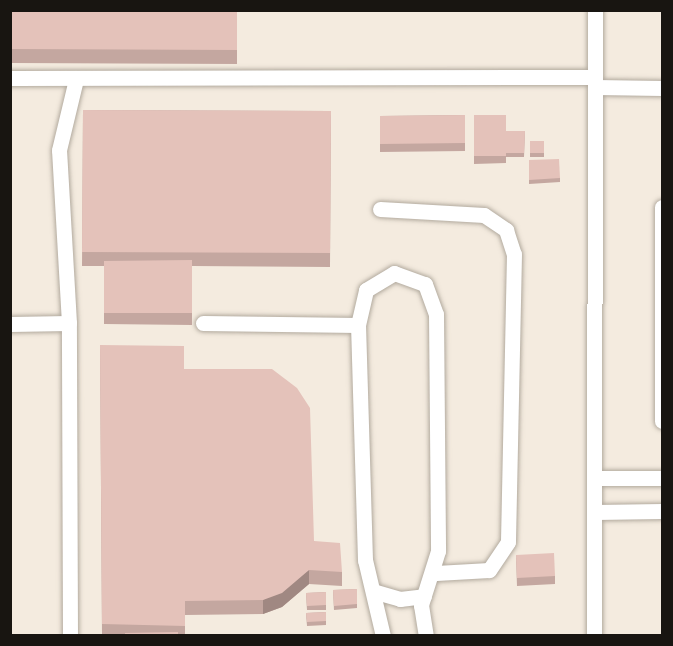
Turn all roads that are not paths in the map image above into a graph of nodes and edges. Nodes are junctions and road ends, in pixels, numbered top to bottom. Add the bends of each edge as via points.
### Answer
1 (596, 10) edge
2 (10, 78) edge
3 (76, 79) junction
4 (595, 82) junction
5 (663, 88) edge
6 (663, 207) edge
7 (380, 209) dead end
8 (69, 322) junction
9 (203, 323) dead end
10 (10, 324) edge
11 (358, 325) junction
12 (662, 328) edge
13 (663, 421) edge
14 (594, 478) junction
15 (663, 478) edge
16 (663, 511) edge
17 (595, 512) junction
18 (436, 573) junction
19 (376, 592) junction
20 (424, 596) junction
21 (70, 636) edge
22 (383, 636) edge
23 (426, 636) edge
24 (594, 636) edge

1 - 4 lane
2 - 3 lane
3 - 4 lane
3 - 8 lane via 59,150
4 - 5 lane
4 - 14 lane
6 - 12 lane
7 - 18 lane via 484,215 506,230 514,255 508,542 489,570
8 - 10 lane
8 - 21 lane
9 - 11 lane
11 - 18 lane via 366,290 378,279 411,275 434,298
11 - 19 lane via 365,560
12 - 13 lane
14 - 15 lane
14 - 17 lane
16 - 17 lane
17 - 24 lane
18 - 20 lane
19 - 20 lane via 400,599
19 - 22 lane
20 - 23 lane

